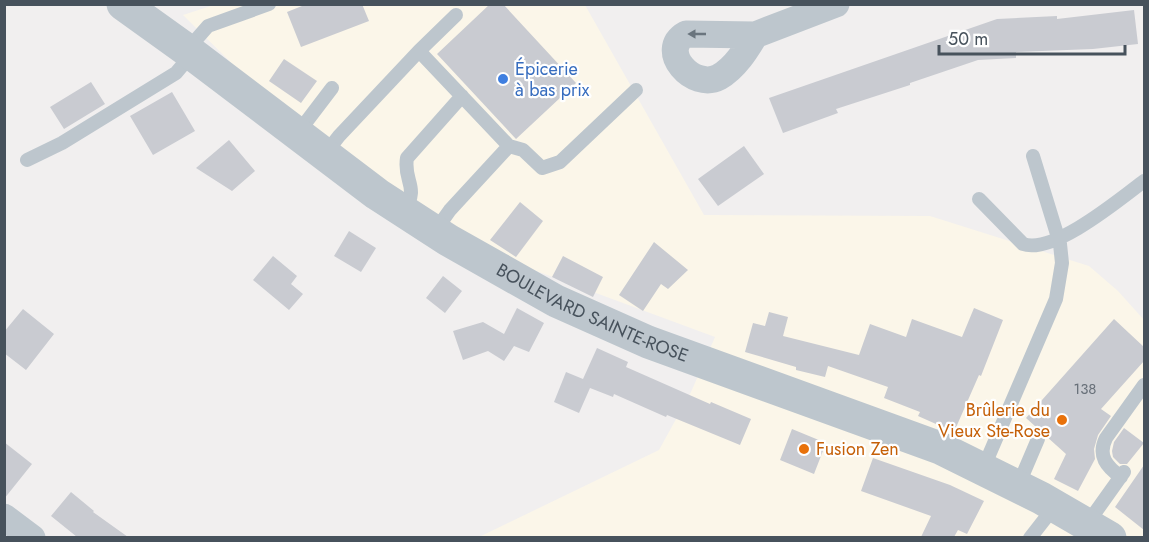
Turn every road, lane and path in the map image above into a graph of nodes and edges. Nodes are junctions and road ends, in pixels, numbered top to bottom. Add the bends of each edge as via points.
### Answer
1 (123, 4) edge
2 (269, 4) edge
3 (836, 4) edge
4 (456, 15) dead end
5 (755, 35) dead end
6 (419, 51) junction
7 (190, 52) junction
8 (333, 88) dead end
9 (636, 90) dead end
10 (462, 96) junction
11 (297, 134) junction
12 (509, 146) junction
13 (324, 155) junction
14 (1033, 156) dead end
15 (27, 160) dead end
16 (1144, 181) edge
17 (979, 199) dead end
18 (404, 212) junction
19 (435, 231) junction
20 (1058, 238) junction
21 (1144, 385) edge
22 (1038, 439) dead end
23 (983, 469) junction
24 (1018, 486) junction
25 (1055, 506) junction
26 (4, 517) edge
27 (1098, 531) edge
28 (32, 537) edge
29 (1030, 537) edge

1 - 7 street, BOULEVARD SAINTE-ROSE
2 - 7 lane via 208,26
3 - 5 street
4 - 6 lane
6 - 10 lane
6 - 13 lane
7 - 11 street, BOULEVARD SAINTE-ROSE
7 - 15 lane via 176,73
8 - 11 lane
9 - 12 lane via 560,162 542,168 523,150
10 - 12 lane
10 - 18 lane via 407,158 412,192
11 - 13 street, BOULEVARD SAINTE-ROSE
12 - 19 lane
13 - 18 street, BOULEVARD SAINTE-ROSE
14 - 20 lane
16 - 20 lane via 1088,224
17 - 20 lane via 1023,244 1039,246
18 - 19 street, BOULEVARD SAINTE-ROSE
19 - 23 street, BOULEVARD SAINTE-ROSE via 534,290 599,322 922,441
20 - 23 lane via 1062,263 1056,299
21 - 27 lane via 1102,447 1106,463 1122,475
22 - 24 lane
23 - 24 street, BOULEVARD SAINTE-ROSE
24 - 25 street, BOULEVARD SAINTE-ROSE
25 - 27 street, BOULEVARD SAINTE-ROSE
25 - 29 lane
26 - 28 street

